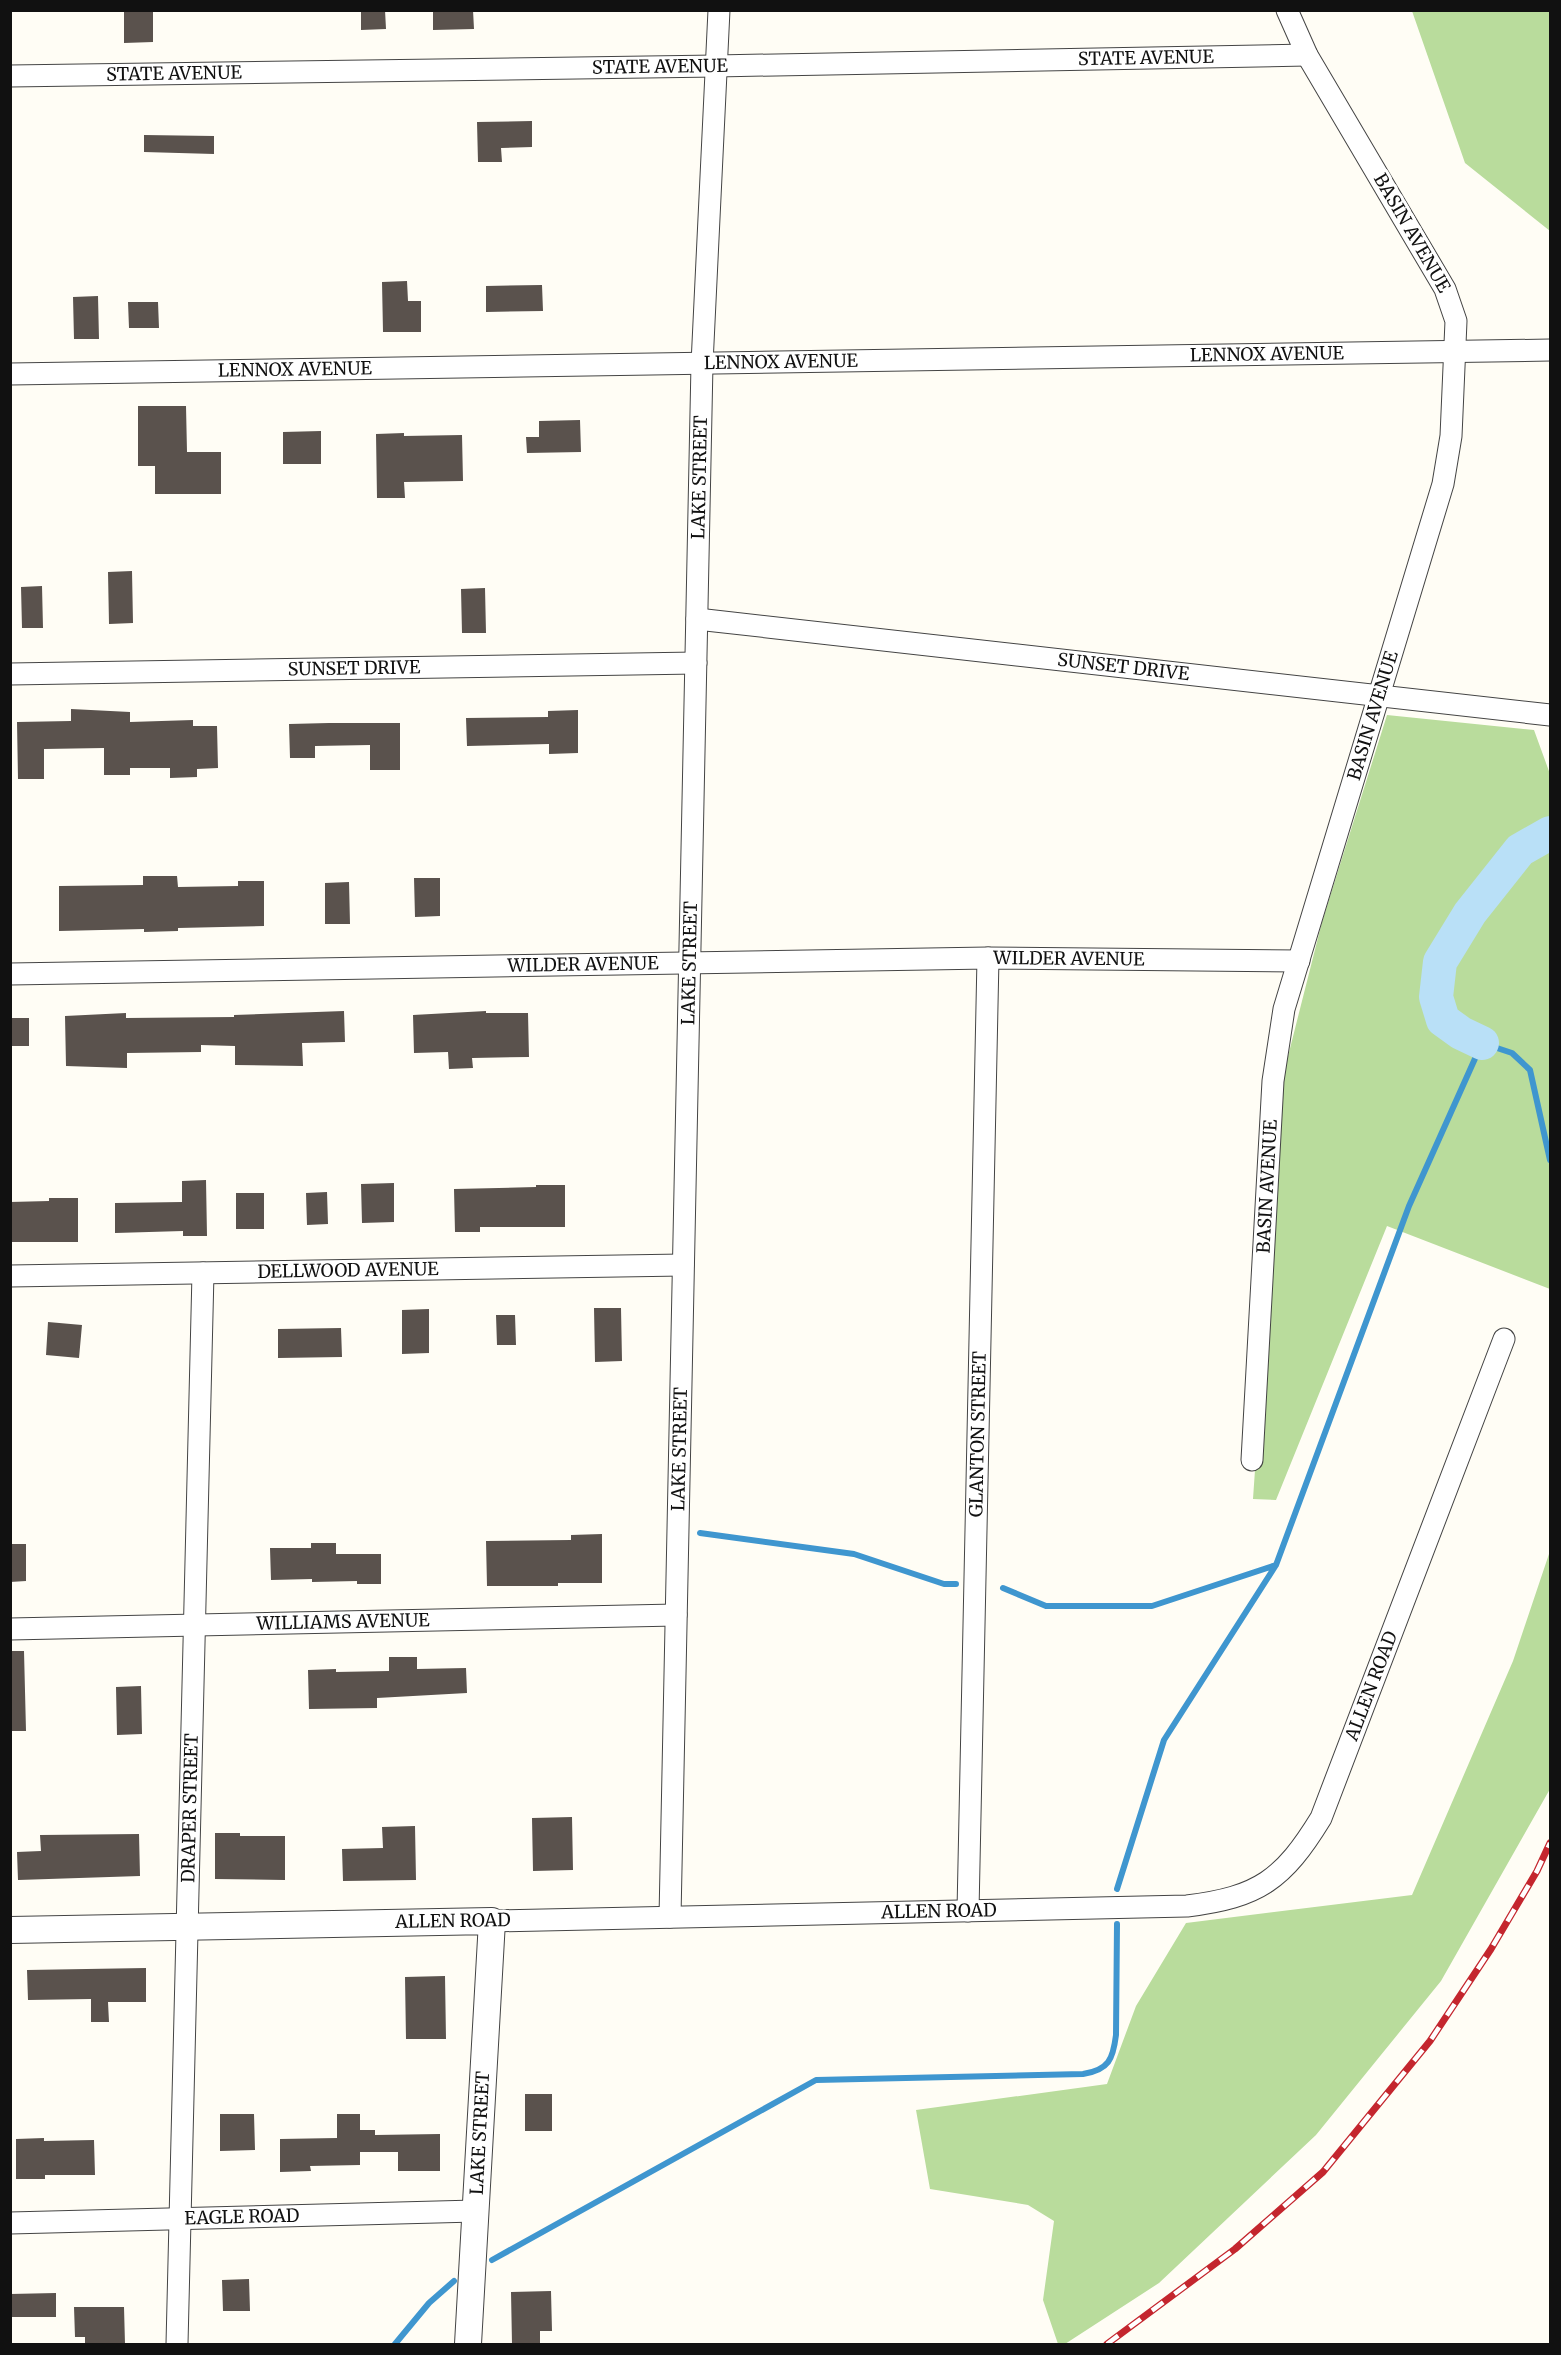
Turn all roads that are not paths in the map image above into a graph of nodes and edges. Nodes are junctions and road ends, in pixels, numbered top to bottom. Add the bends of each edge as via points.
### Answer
1 (718, 10) edge
2 (1287, 10) edge
3 (1307, 55) junction
4 (716, 66) junction
5 (10, 76) edge
6 (1551, 350) edge
7 (1455, 351) junction
8 (702, 364) junction
9 (10, 374) edge
10 (697, 620) junction
11 (696, 663) junction
12 (10, 674) edge
13 (1380, 697) junction
14 (1551, 715) edge
15 (988, 958) junction
16 (1299, 961) junction
17 (689, 963) junction
18 (10, 974) edge
19 (683, 1265) junction
20 (203, 1273) junction
21 (10, 1276) edge
22 (1504, 1339) dead end
23 (1252, 1460) dead end
24 (676, 1615) junction
25 (194, 1625) junction
26 (10, 1629) edge
27 (968, 1911) junction
28 (670, 1917) junction
29 (492, 1921) junction
30 (187, 1927) junction
31 (10, 1930) edge
32 (476, 2211) junction
33 (180, 2217) junction
34 (10, 2223) edge
35 (177, 2344) edge
36 (468, 2344) edge

1 - 4 street, LAKE STREET
2 - 3 street, BASIN AVENUE
3 - 4 street, STATE AVENUE
3 - 7 street, BASIN AVENUE via 1445,288 1456,321
4 - 5 street, STATE AVENUE
4 - 8 street, LAKE STREET
6 - 7 street, LENNOX AVENUE
7 - 8 street, LENNOX AVENUE
7 - 13 street, BASIN AVENUE via 1451,436 1443,484
8 - 9 street, LENNOX AVENUE
8 - 10 street, LAKE STREET
10 - 11 street, LAKE STREET
10 - 13 street, SUNSET DRIVE
11 - 12 street, SUNSET DRIVE
11 - 17 street, LAKE STREET
13 - 14 street, SUNSET DRIVE
13 - 16 street, BASIN AVENUE
15 - 16 street, WILDER AVENUE
15 - 17 street, WILDER AVENUE
15 - 27 street, GLANTON STREET
16 - 23 street, BASIN AVENUE via 1284,1010 1273,1081
17 - 18 street, WILDER AVENUE
17 - 19 street, LAKE STREET
19 - 20 street, DELLWOOD AVENUE
19 - 24 street, LAKE STREET
20 - 21 street, DELLWOOD AVENUE
20 - 25 street, DRAPER STREET
22 - 27 street, ALLEN ROAD via 1321,1818 1287,1864 1254,1890 1217,1902
24 - 25 street, WILLIAMS AVENUE
24 - 28 street, LAKE STREET
25 - 26 street, WILLIAMS AVENUE
25 - 30 street, DRAPER STREET
27 - 28 street, ALLEN ROAD
28 - 29 street, ALLEN ROAD
29 - 30 street, ALLEN ROAD
29 - 32 street, LAKE STREET
30 - 31 street, ALLEN ROAD
30 - 33 street, DRAPER STREET
32 - 33 street, EAGLE ROAD
32 - 36 street, LAKE STREET
33 - 34 street, EAGLE ROAD
33 - 35 street, DRAPER STREET

